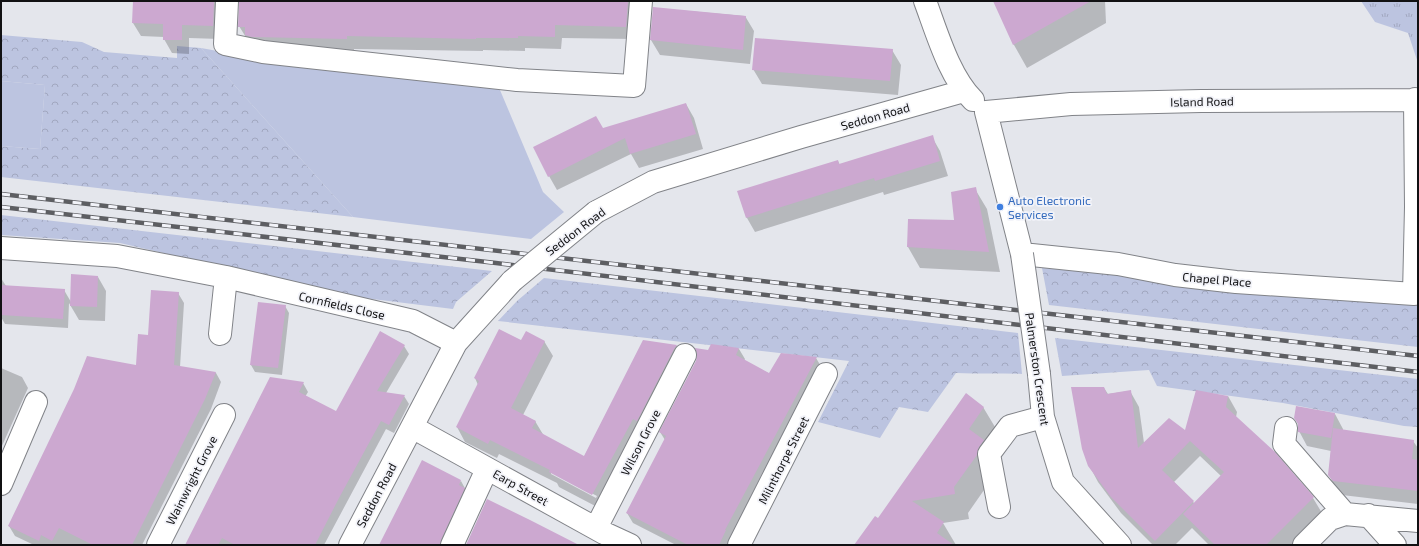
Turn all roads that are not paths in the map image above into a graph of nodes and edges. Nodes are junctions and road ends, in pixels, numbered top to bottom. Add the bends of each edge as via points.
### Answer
1 (227, 1) edge
2 (641, 1) edge
3 (925, 1) edge
4 (964, 91) junction
5 (1416, 100) edge
6 (986, 112) junction
7 (1, 248) edge
8 (1022, 254) junction
9 (226, 277) junction
10 (220, 334) dead end
11 (456, 343) junction
12 (685, 355) dead end
13 (826, 374) dead end
14 (36, 402) dead end
15 (224, 415) dead end
16 (1043, 417) junction
17 (412, 427) junction
18 (1286, 428) dead end
19 (488, 469) junction
20 (1, 484) edge
21 (999, 507) dead end
22 (1345, 514) junction
23 (1368, 515) junction
24 (1418, 521) edge
25 (599, 536) edge
26 (158, 545) edge
27 (350, 545) edge
28 (452, 545) edge
29 (630, 545) edge
30 (739, 545) edge
31 (1120, 545) edge
32 (1304, 545) edge
33 (1395, 545) edge

1 - 2 street via 226,44 263,52 509,79 634,86
3 - 4 street via 955,76
4 - 6 street
4 - 11 street, Seddon Road, bridge via 653,182 596,212 512,281
5 - 6 street, Island Road via 1071,104
5 - 8 street, Chapel Place via 1414,294 1236,282 1175,275 1118,264
6 - 8 street, Palmerston Crescent
7 - 9 street, Cornfields Close via 117,256
8 - 16 street, Palmerston Crescent, bridge
9 - 10 street
9 - 11 street, Cornfields Close via 413,322
11 - 17 street, Seddon Road
12 - 25 street, Wilson Grove
13 - 30 street, Milnthorpe Street
14 - 20 street
15 - 26 street, Wainwright Grove
16 - 21 street via 1010,426 989,454
16 - 31 street, Palmerston Crescent via 1063,482
17 - 19 street, Earp Street
17 - 27 street, Seddon Road
18 - 22 street via 1284,444
19 - 25 street, Earp Street
19 - 28 street
22 - 23 street
22 - 32 street via 1330,519
23 - 24 street
23 - 33 street
25 - 29 street, Earp Street

